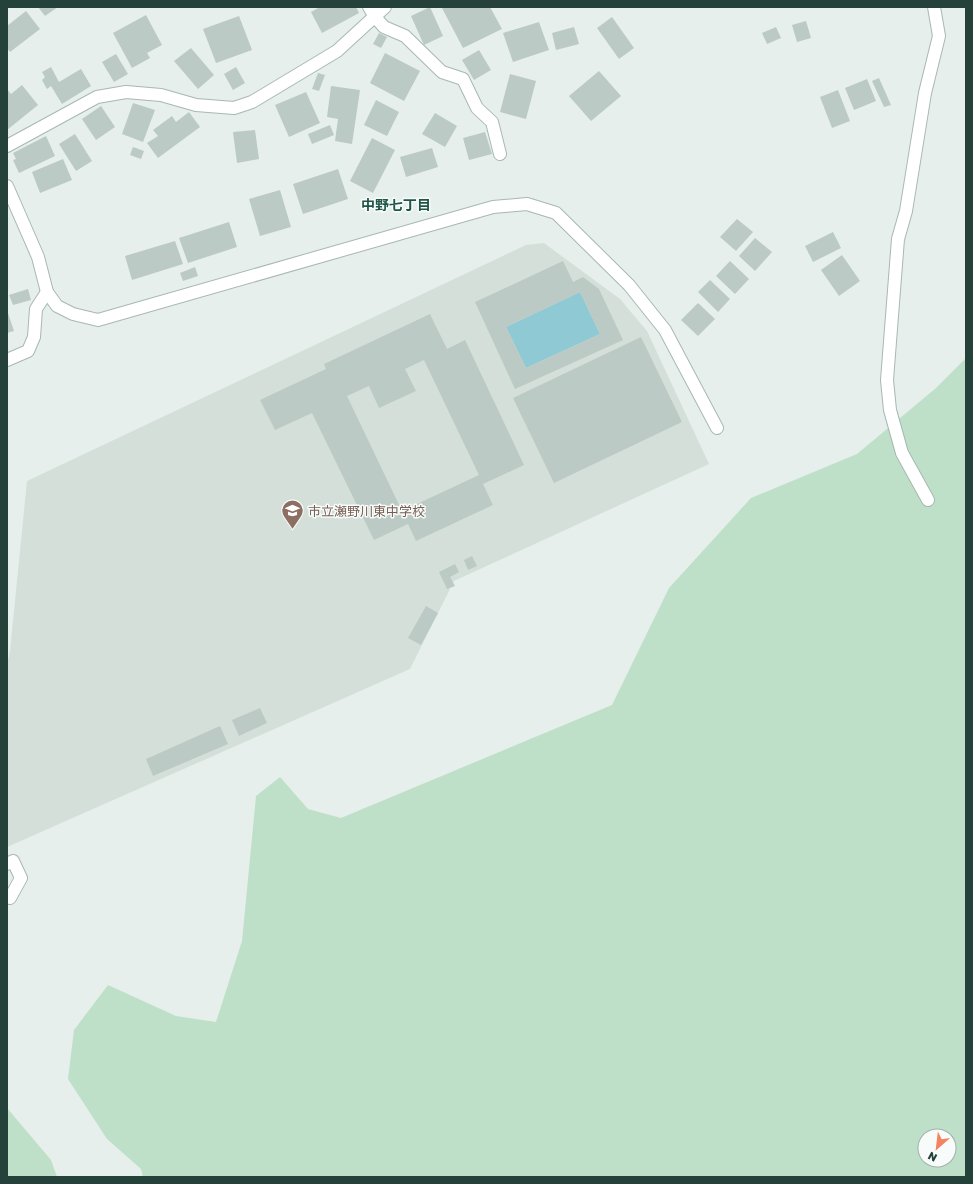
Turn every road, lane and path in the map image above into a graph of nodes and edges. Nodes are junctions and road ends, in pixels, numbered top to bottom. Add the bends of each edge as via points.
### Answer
1 (385, 7) edge
2 (934, 7) edge
3 (372, 12) edge
4 (7, 146) edge
5 (500, 154) dead end
6 (7, 186) edge
7 (47, 292) junction
8 (7, 360) edge
9 (717, 428) dead end
10 (928, 500) dead end
11 (7, 864) edge
12 (10, 898) dead end

1 - 3 street
2 - 10 street via 939,36 925,93 906,211 898,239 887,380 890,410 902,453
3 - 4 street via 337,51 252,102 234,108 196,105 161,95 126,92 96,97
3 - 5 street via 384,27 405,36 442,72 463,79 477,108 492,122
6 - 7 street via 38,257
7 - 8 street via 36,309 34,337 28,351
7 - 9 street via 57,306 73,314 98,320 493,207 526,204 556,213 629,285 665,330
11 - 12 street via 13,861 21,878

